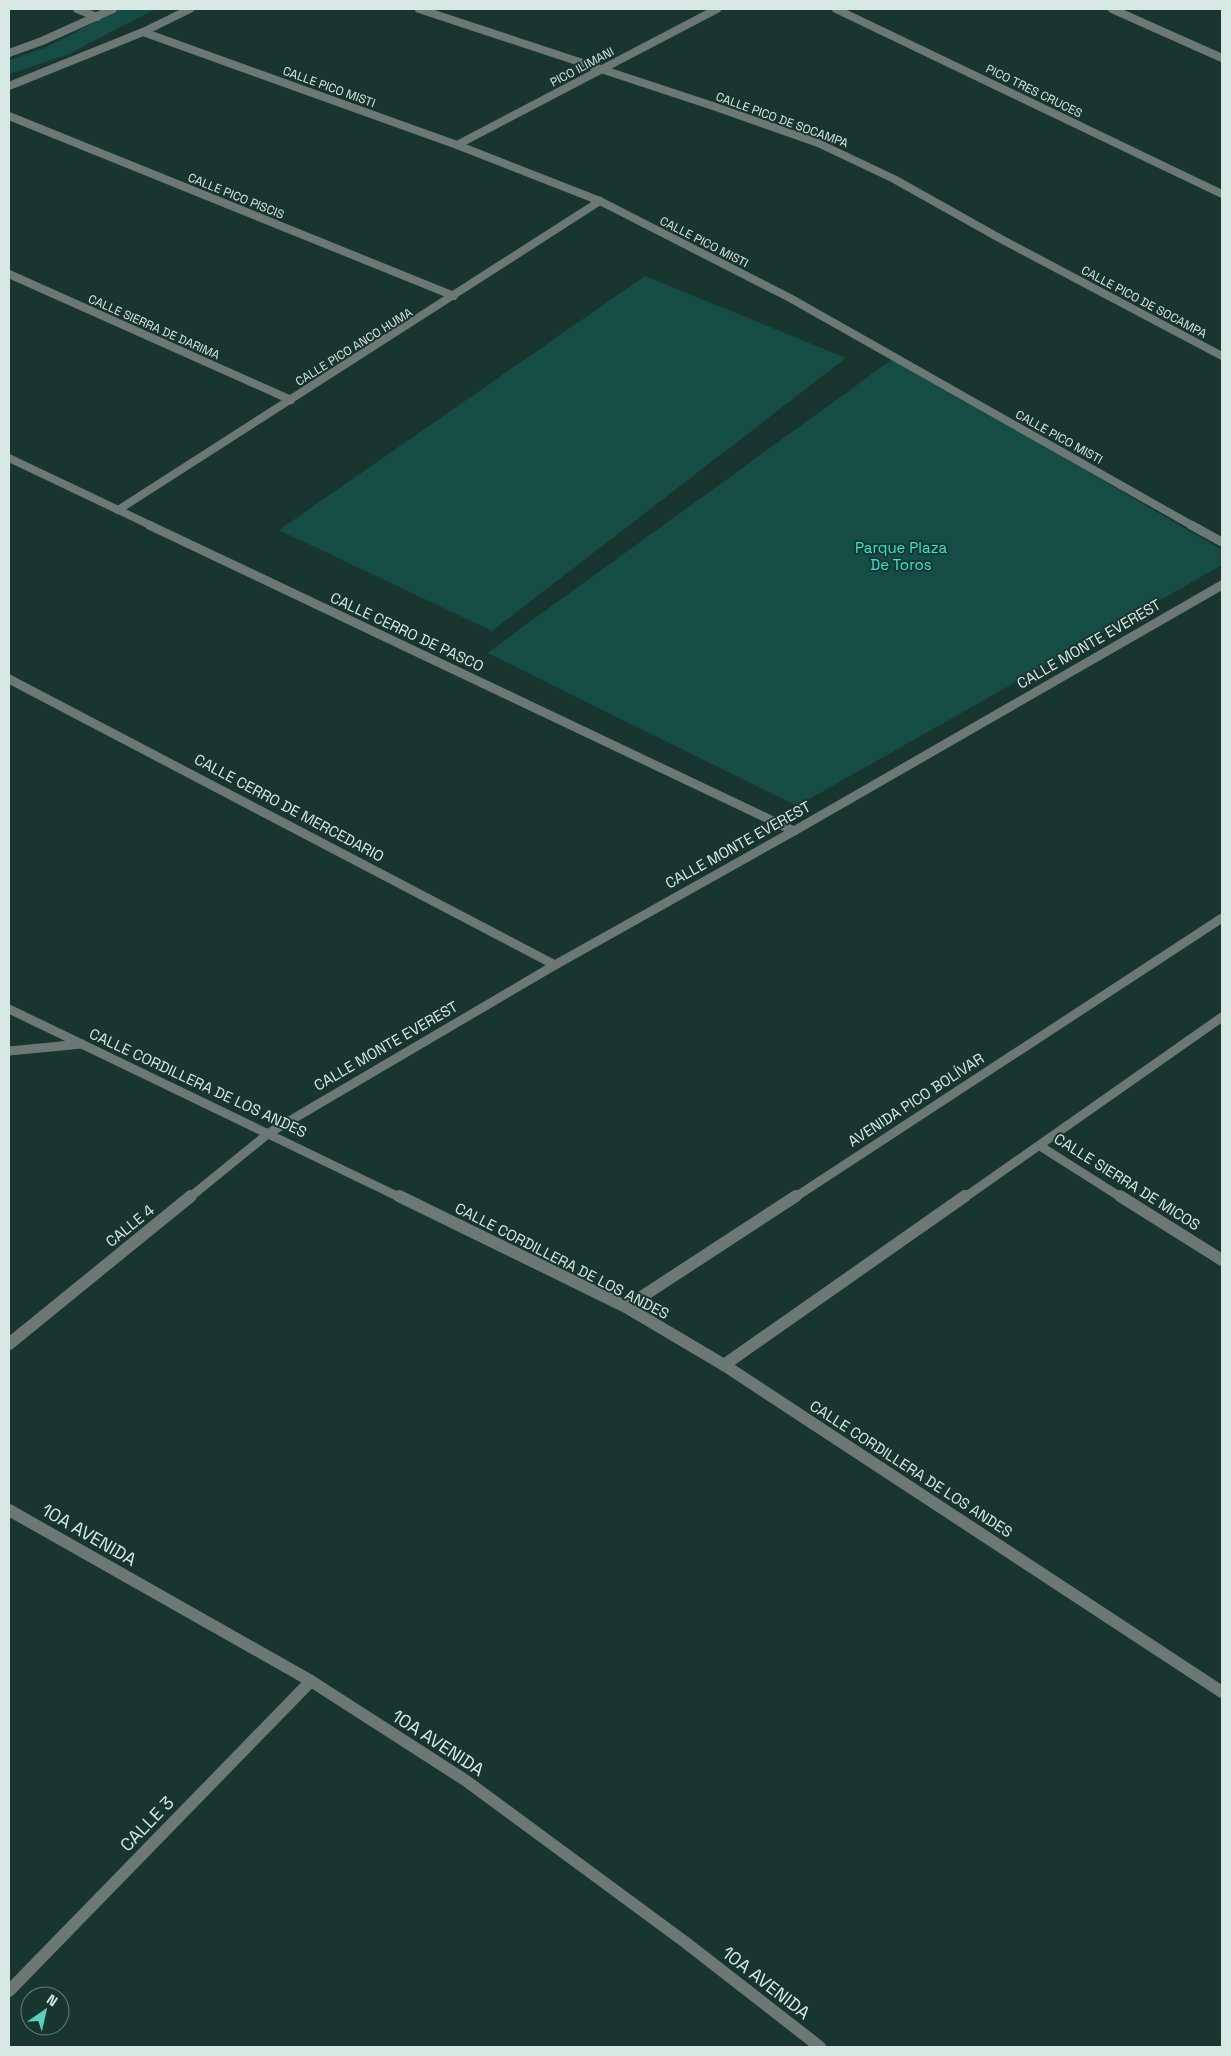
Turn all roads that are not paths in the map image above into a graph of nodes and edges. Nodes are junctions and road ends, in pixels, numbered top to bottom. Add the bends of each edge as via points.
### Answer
1 (78, 9) edge
2 (112, 9) edge
3 (190, 9) edge
4 (418, 9) edge
5 (717, 9) edge
6 (836, 9) edge
7 (1112, 9) edge
8 (97, 17) junction
9 (143, 32) junction
10 (9, 53) edge
11 (1222, 58) edge
12 (601, 69) junction
13 (9, 86) edge
14 (9, 116) edge
15 (458, 145) junction
16 (1222, 194) edge
17 (600, 201) junction
18 (9, 274) edge
19 (454, 296) junction
20 (1222, 356) edge
21 (291, 400) junction
22 (9, 458) edge
23 (118, 510) junction
24 (1222, 542) edge
25 (1222, 585) edge
26 (9, 679) edge
27 (794, 831) junction
28 (1222, 918) edge
29 (555, 965) junction
30 (9, 1009) edge
31 (1222, 1018) edge
32 (82, 1044) junction
33 (9, 1051) edge
34 (269, 1133) junction
35 (1040, 1146) junction
36 (1222, 1260) edge
37 (626, 1307) junction
38 (9, 1344) edge
39 (724, 1364) junction
40 (9, 1510) edge
41 (311, 1681) junction
42 (1222, 1692) edge
43 (9, 1991) edge
44 (820, 2047) edge

1 - 8 street
2 - 8 street
3 - 9 street
4 - 12 street, CALLE PICO DE SOCAMPA
5 - 12 street, PICO ILIMANI
6 - 16 street, PICO TRES CRUCES
7 - 11 street
8 - 10 street
9 - 13 street
9 - 15 street, CALLE PICO MISTI
12 - 15 street, PICO ILIMANI
12 - 20 street, CALLE PICO DE SOCAMPA via 780,128 854,159
14 - 19 street, CALLE PICO PISCIS
15 - 17 street, CALLE PICO MISTI
17 - 19 street, CALLE PICO ANCO HUMA
17 - 24 street, CALLE PICO MISTI via 790,298
18 - 21 street, CALLE SIERRA DE DARIMA
19 - 21 street, CALLE PICO ANCO HUMA
21 - 23 street, CALLE PICO ANCO HUMA
22 - 23 street, CALLE CERRO DE PASCO
23 - 27 street, CALLE CERRO DE PASCO
25 - 27 street, CALLE MONTE EVEREST
26 - 29 street, CALLE CERRO DE MERCEDARIO
27 - 29 street, CALLE MONTE EVEREST
28 - 37 street, AVENIDA PICO BOLÍVAR
29 - 34 street, CALLE MONTE EVEREST
30 - 32 street, CALLE CORDILLERA DE LOS ANDES
31 - 35 street
32 - 33 street
32 - 34 street, CALLE CORDILLERA DE LOS ANDES
34 - 37 street, CALLE CORDILLERA DE LOS ANDES
34 - 38 street, CALLE 4
35 - 36 street, CALLE SIERRA DE MICOS
35 - 39 street
37 - 39 street, CALLE CORDILLERA DE LOS ANDES
39 - 42 street, CALLE CORDILLERA DE LOS ANDES
40 - 41 street, 10A AVENIDA
41 - 43 street, CALLE 3
41 - 44 street, 10A AVENIDA via 465,1780 685,1942

